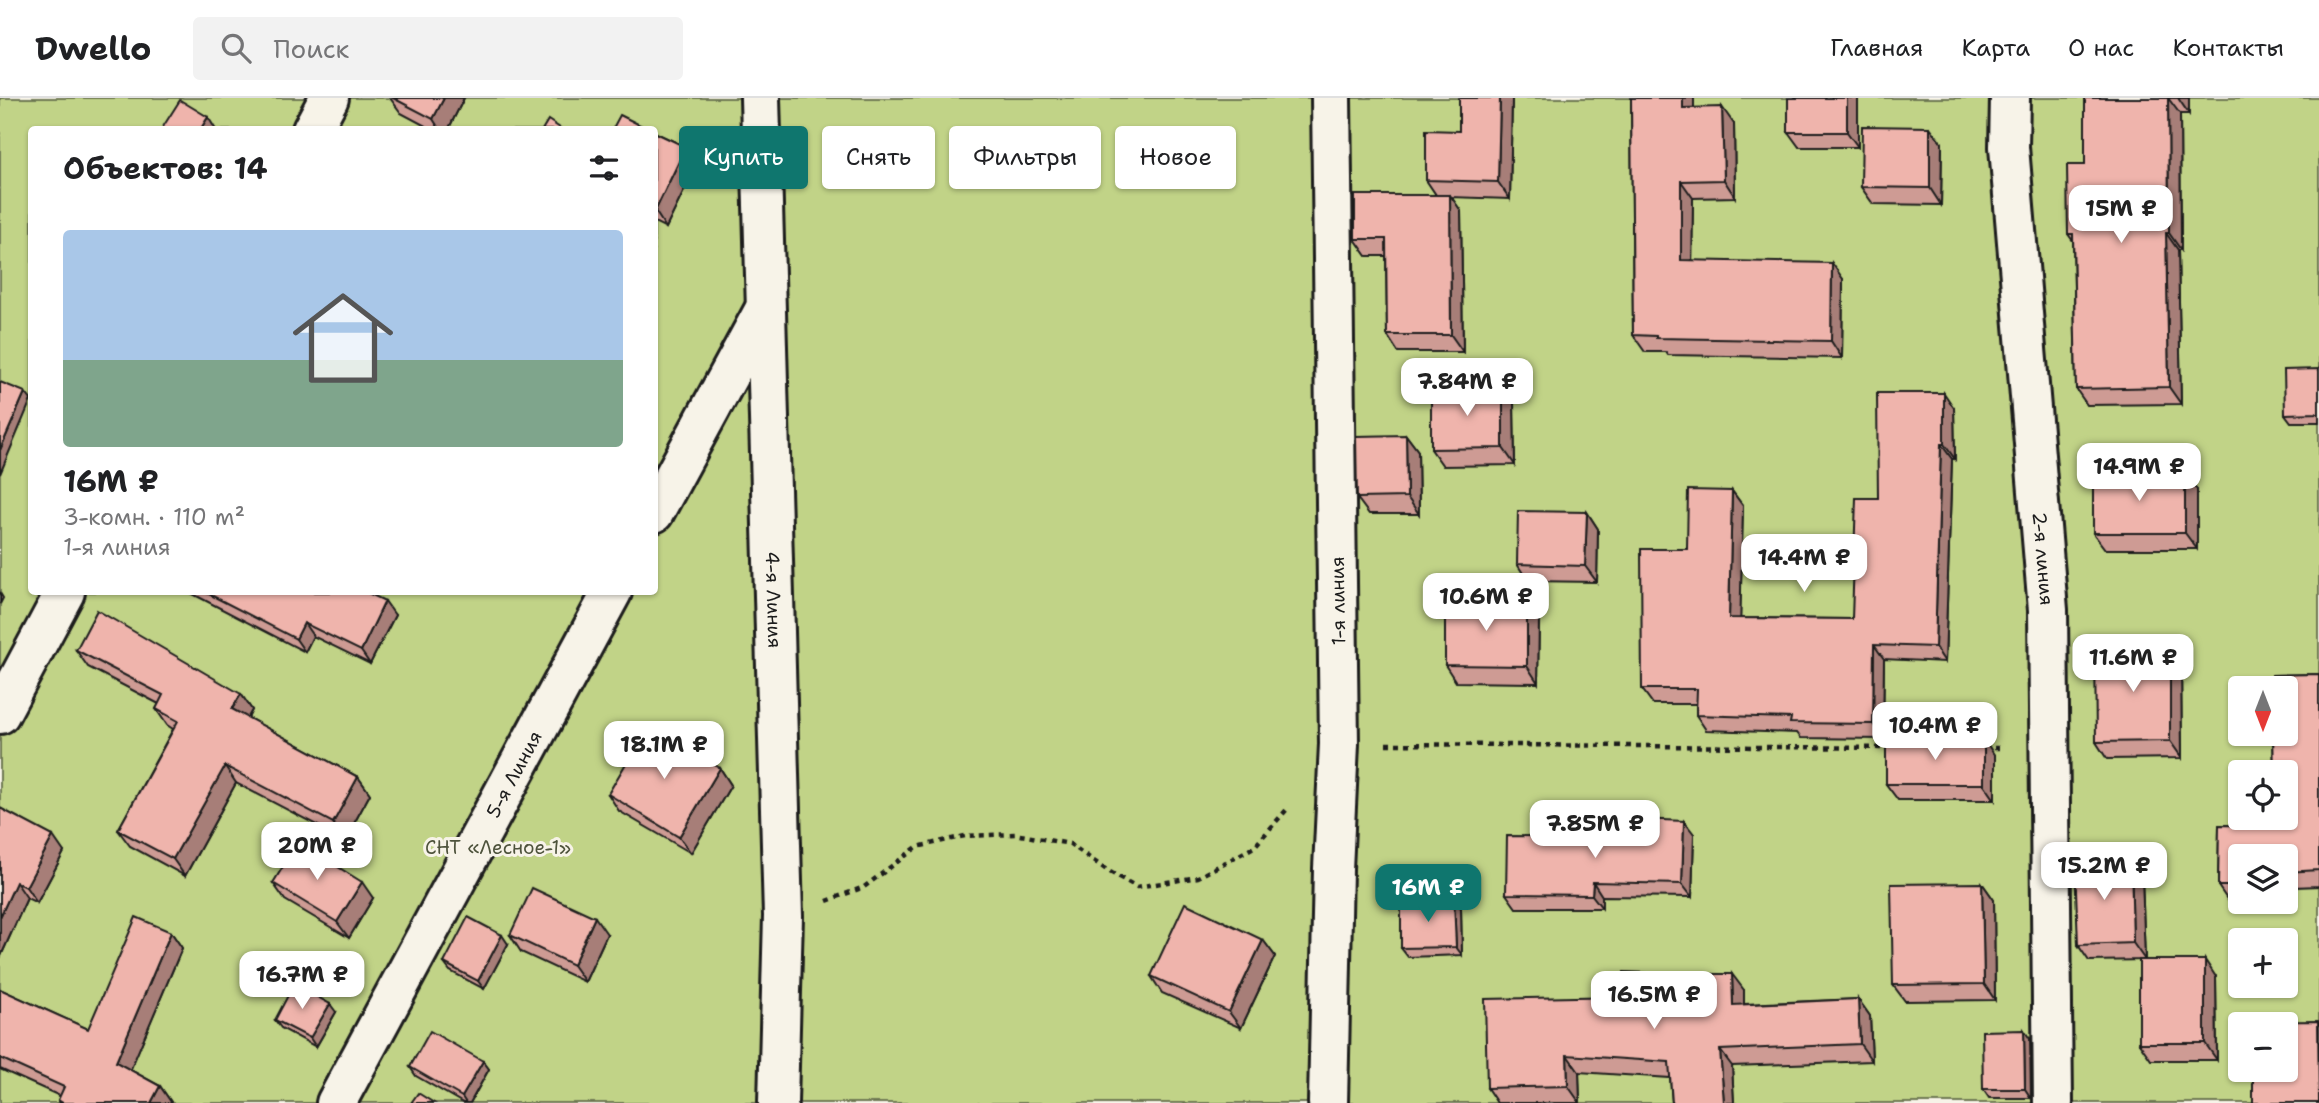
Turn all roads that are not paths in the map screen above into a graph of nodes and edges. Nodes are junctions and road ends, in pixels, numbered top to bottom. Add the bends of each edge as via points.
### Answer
1 (329, 98) edge
2 (760, 98) edge
3 (1331, 98) edge
4 (2010, 98) edge
5 (314, 126) edge
6 (765, 309) junction
7 (658, 506) edge
8 (63, 595) edge
9 (610, 595) edge
10 (0, 714) edge
11 (336, 1103) edge
12 (778, 1103) edge
13 (1328, 1103) edge
14 (2053, 1103) edge

1 - 5 street
2 - 6 street, 4-я Линия
3 - 13 street, 1-я линия via 1339,744
4 - 14 street, 2-я линия via 2009,147 2048,610
6 - 7 street
6 - 12 street, 4-я Линия via 783,916
8 - 10 street
9 - 11 street, 5-я Линия

